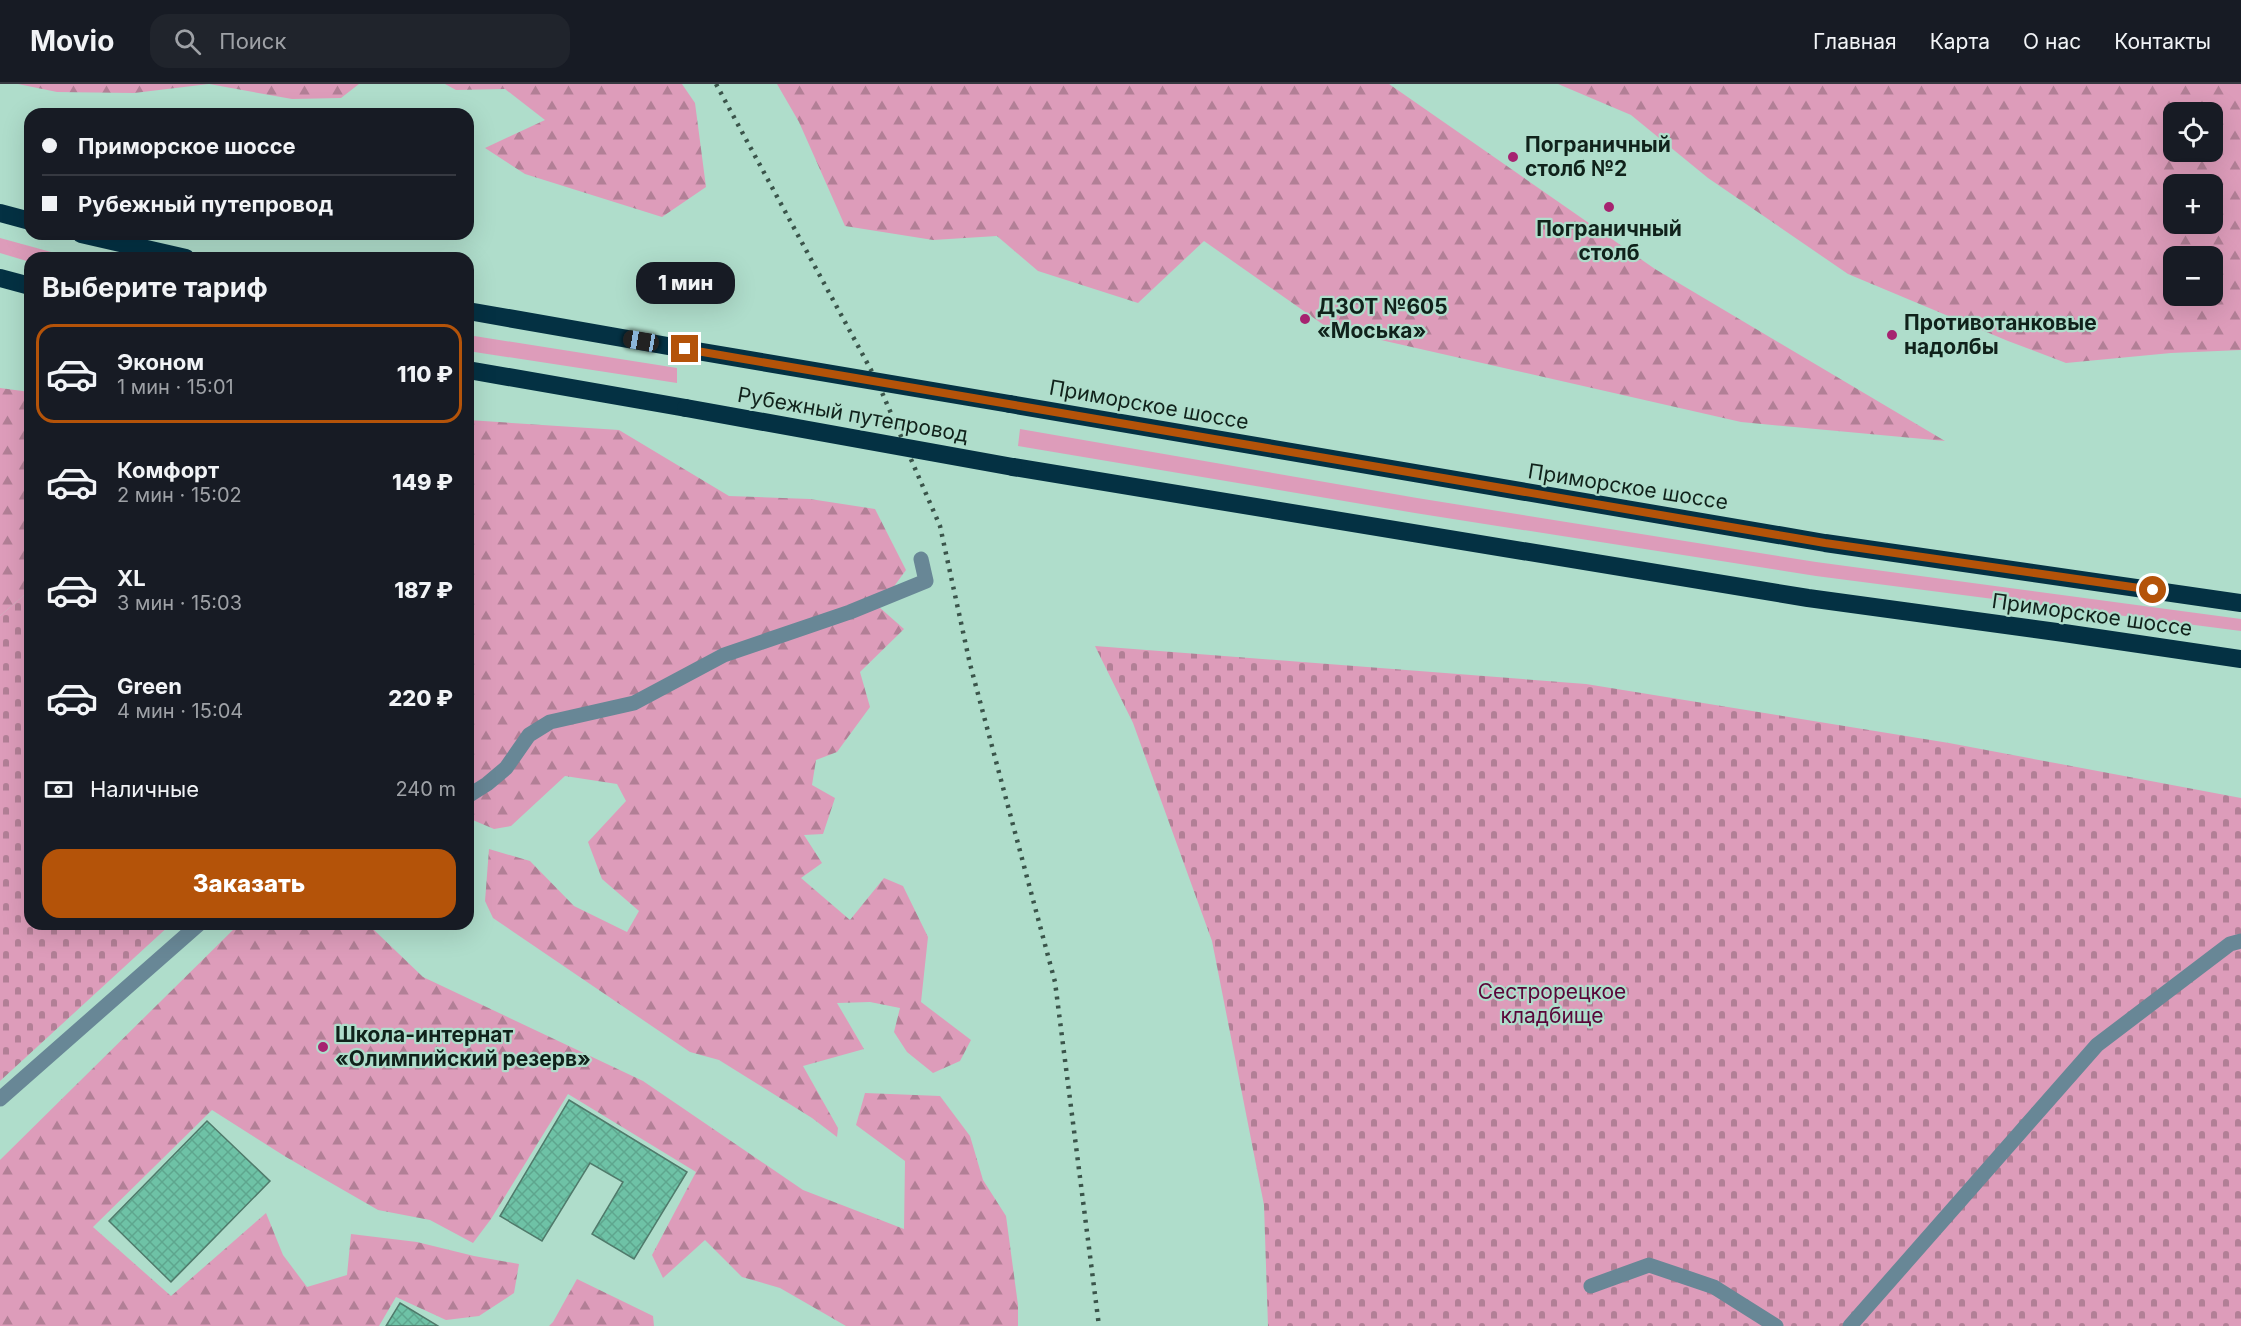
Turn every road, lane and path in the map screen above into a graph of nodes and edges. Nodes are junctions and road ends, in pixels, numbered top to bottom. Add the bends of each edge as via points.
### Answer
1 (0, 213) edge
2 (24, 219) edge
3 (107, 240) edge
4 (160, 252) edge
5 (0, 278) edge
6 (24, 284) edge
7 (474, 312) edge
8 (474, 371) edge
9 (1010, 404) joint
10 (1013, 467) joint
11 (921, 559) dead end
12 (2241, 603) edge
13 (2241, 659) edge
14 (474, 792) edge
15 (192, 930) edge
16 (2241, 941) edge
17 (0, 1098) edge
18 (1591, 1287) dead end
19 (1776, 1326) edge
20 (1850, 1326) edge

1 - 2 highway
3 - 4 highway
5 - 6 highway
7 - 9 highway, Рубежный путепровод, bridge
8 - 10 highway, Рубежный путепровод, bridge
9 - 12 highway, Приморское шоссе via 1825,543
10 - 13 highway, Приморское шоссе via 1797,596
11 - 14 street via 926,582 724,655 634,703 550,722 529,735 506,768
15 - 17 street
16 - 20 street via 2230,944 2097,1045
18 - 19 street via 1648,1265 1714,1287

